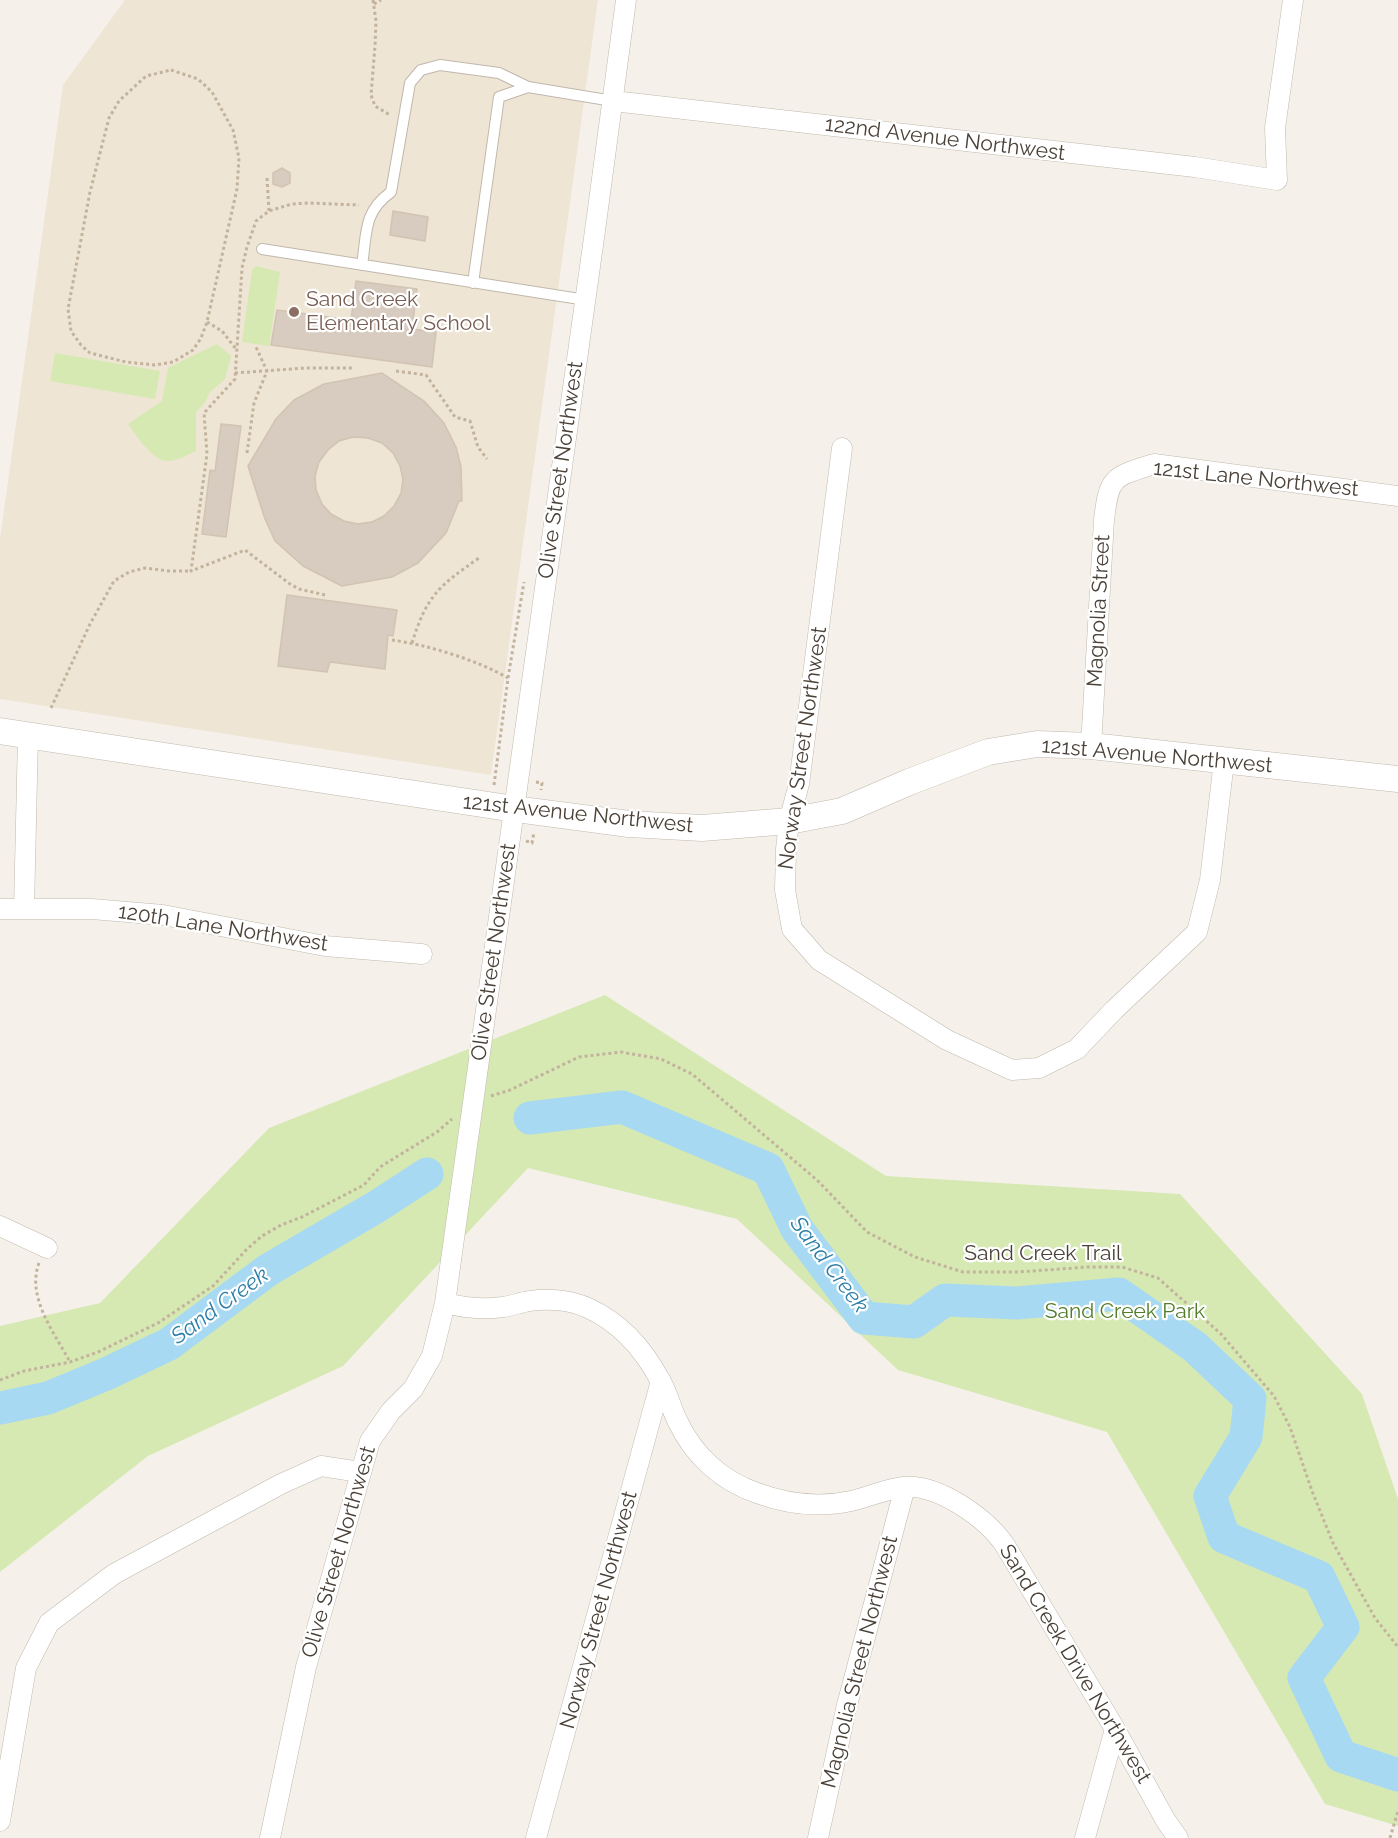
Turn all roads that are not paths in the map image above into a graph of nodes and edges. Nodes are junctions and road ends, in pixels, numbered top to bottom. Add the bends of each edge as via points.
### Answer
1 (626, 0) edge
2 (1293, 0) edge
3 (528, 87) junction
4 (613, 101) junction
5 (262, 249) dead end
6 (362, 265) junction
7 (473, 282) junction
8 (586, 300) junction
9 (842, 448) dead end
10 (1117, 478) joint
11 (1398, 496) edge
12 (0, 731) edge
13 (28, 736) junction
14 (1091, 746) junction
15 (1224, 761) junction
16 (1398, 779) edge
17 (515, 809) junction
18 (789, 821) junction
19 (0, 909) edge
20 (24, 909) junction
21 (422, 954) dead end
22 (0, 1226) edge
23 (47, 1248) road end
24 (445, 1303) junction
25 (661, 1381) junction
26 (360, 1472) junction
27 (905, 1487) junction
28 (1115, 1729) junction
29 (0, 1821) edge
30 (270, 1838) edge
31 (536, 1838) edge
32 (818, 1838) edge
33 (1085, 1838) edge
34 (1178, 1838) edge

1 - 4 street, Olive Street Northwest
2 - 4 street, 122nd Avenue Northwest via 1275,128 1277,180 1195,167
3 - 4 lane
3 - 6 lane via 494,72 440,65 421,70 410,83 391,192 377,202 370,214
3 - 7 lane via 499,97
4 - 8 street, Olive Street Northwest
5 - 6 lane
6 - 7 lane
7 - 8 lane
8 - 17 street, Olive Street Northwest
9 - 18 street, Norway Street Northwest via 799,784
10 - 11 street, 121st Lane Northwest via 1154,464
10 - 14 street, Magnolia Street via 1107,493 1104,520
12 - 13 street, 121st Avenue Northwest
13 - 17 street, 121st Avenue Northwest
13 - 20 street
14 - 15 street, 121st Avenue Northwest
14 - 18 street, 121st Avenue Northwest via 1037,744 988,752 842,811
15 - 16 street, 121st Avenue Northwest
15 - 18 street, Norway Street Northwest via 1210,880 1197,932 1077,1049 1039,1068 1011,1070 947,1040 819,960 792,929 785,890
17 - 18 street, 121st Avenue Northwest via 629,824 702,828
17 - 24 street, Olive Street Northwest
19 - 20 street, 120th Lane Northwest
20 - 21 street, 120th Lane Northwest via 164,915 315,944
22 - 23 street
24 - 25 street, Sand Creek Drive Northwest via 482,1309 548,1300 586,1307 615,1323 633,1339
24 - 26 street, Olive Street Northwest via 432,1356 414,1389 391,1411 370,1440
25 - 27 street, Sand Creek Drive Northwest via 692,1446 726,1480 785,1502 831,1504
25 - 31 street, Norway Street Northwest
26 - 29 street via 321,1466 281,1484 114,1574 50,1623 26,1668
26 - 30 street, Olive Street Northwest via 306,1667
27 - 28 street, Sand Creek Drive Northwest via 946,1498 968,1509 997,1532
27 - 32 street, Magnolia Street Northwest via 847,1705
28 - 33 street
28 - 34 street, Sand Creek Drive Northwest

